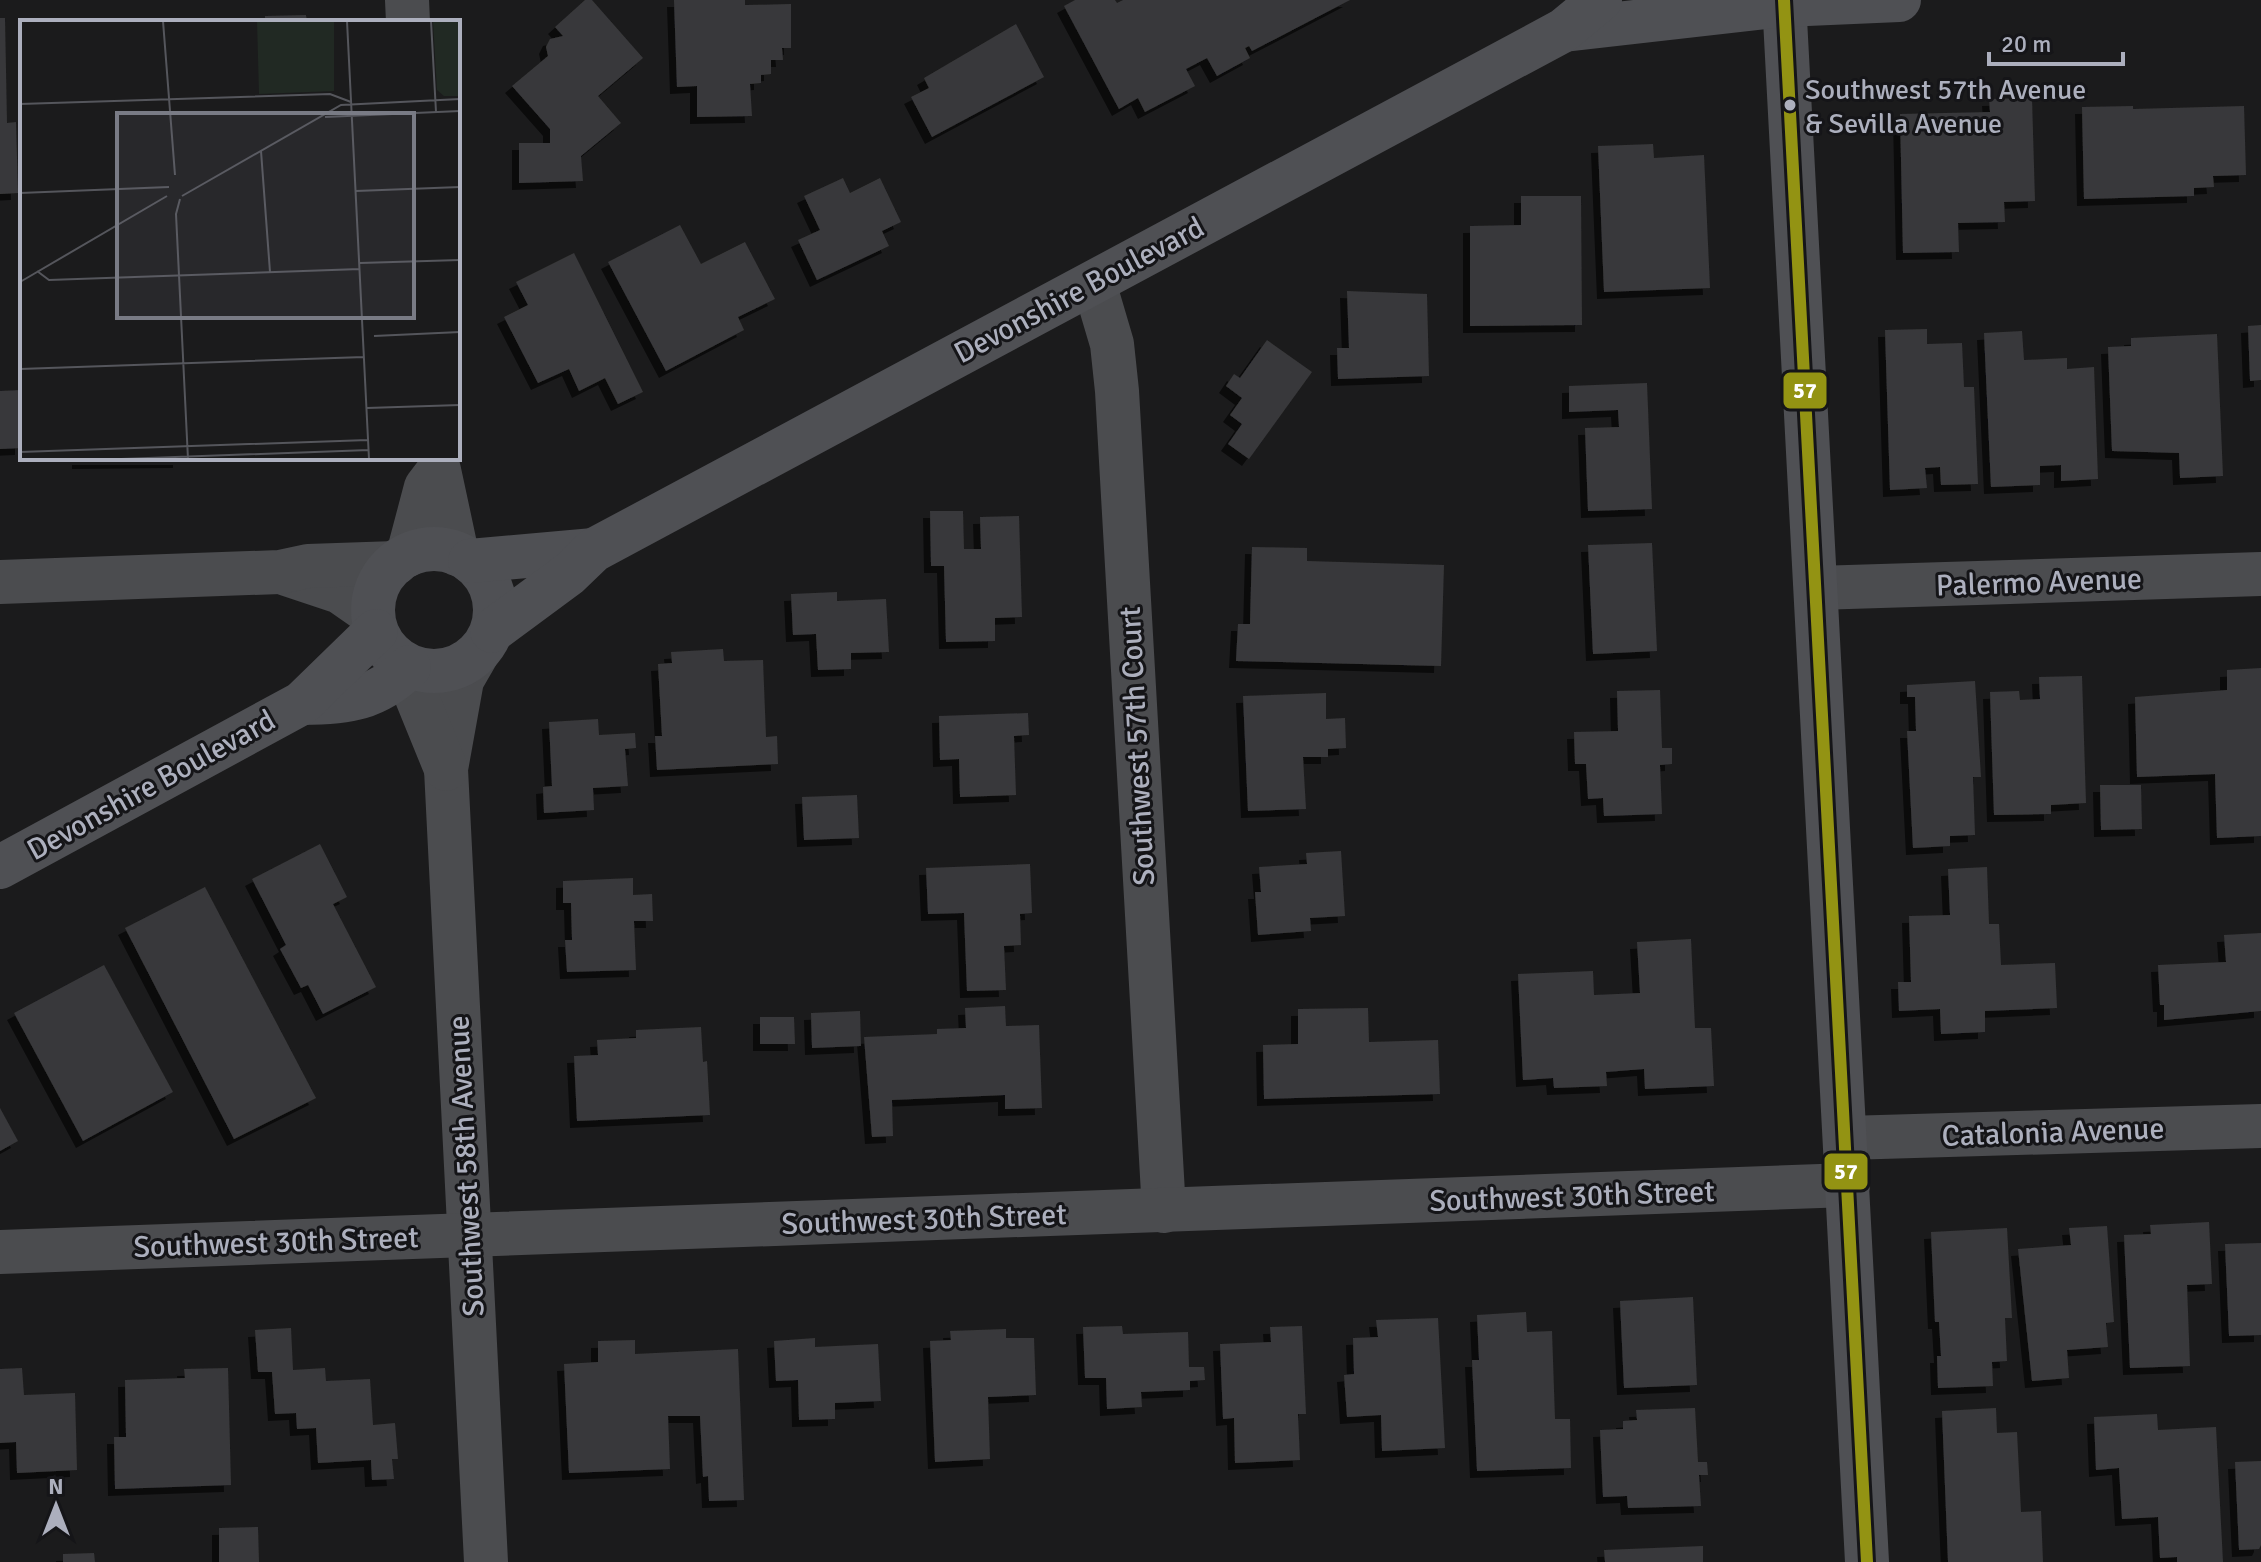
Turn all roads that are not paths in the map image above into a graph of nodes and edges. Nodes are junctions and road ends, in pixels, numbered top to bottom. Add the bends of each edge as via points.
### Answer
1 (407, 0) edge
2 (1600, 0) edge
3 (1899, 0) edge
4 (1784, 2) edge
5 (408, 20) edge
6 (1564, 30) junction
7 (1094, 283) junction
8 (438, 464) edge
9 (594, 550) junction
10 (464, 557) junction
11 (402, 559) junction
12 (280, 572) junction
13 (2261, 574) edge
14 (0, 582) edge
15 (1816, 588) junction
16 (374, 623) junction
17 (485, 642) junction
18 (413, 668) junction
19 (302, 703) junction
20 (446, 769) junction
21 (0, 867) edge
22 (2261, 1126) edge
23 (1846, 1138) junction
24 (1848, 1185) junction
25 (1164, 1211) junction
26 (468, 1235) junction
27 (0, 1252) edge
28 (486, 1562) edge
29 (1867, 1562) edge

1 - 5 street
2 - 6 street, Devonshire Boulevard
3 - 4 street, Devonshire Boulevard
4 - 6 street, Devonshire Boulevard
4 - 15 street
6 - 7 street, Devonshire Boulevard
7 - 9 street, Devonshire Boulevard
7 - 25 street, Southwest 57th Court via 1112,344 1117,391
8 - 10 street
8 - 11 street
9 - 10 street, Devonshire Boulevard
9 - 17 street, Devonshire Boulevard
10 - 11 street via 441,549
10 - 17 street via 485,574 493,592 496,612
11 - 12 street
11 - 16 street via 378,586
12 - 14 street
12 - 16 street via 340,592
13 - 15 street, Palermo Avenue
15 - 23 street
16 - 18 street via 389,652
16 - 19 street, Devonshire Boulevard
17 - 18 street via 449,670
17 - 20 street, Southwest 58th Avenue via 460,689
18 - 19 street, Devonshire Boulevard via 387,688 359,699
18 - 20 street, Southwest 58th Avenue via 415,693
19 - 21 street, Devonshire Boulevard
20 - 26 street, Southwest 58th Avenue
22 - 23 street, Catalonia Avenue
23 - 24 street
24 - 25 street, Southwest 30th Street
24 - 29 street
25 - 26 street, Southwest 30th Street
26 - 27 street, Southwest 30th Street
26 - 28 street, Southwest 58th Avenue

